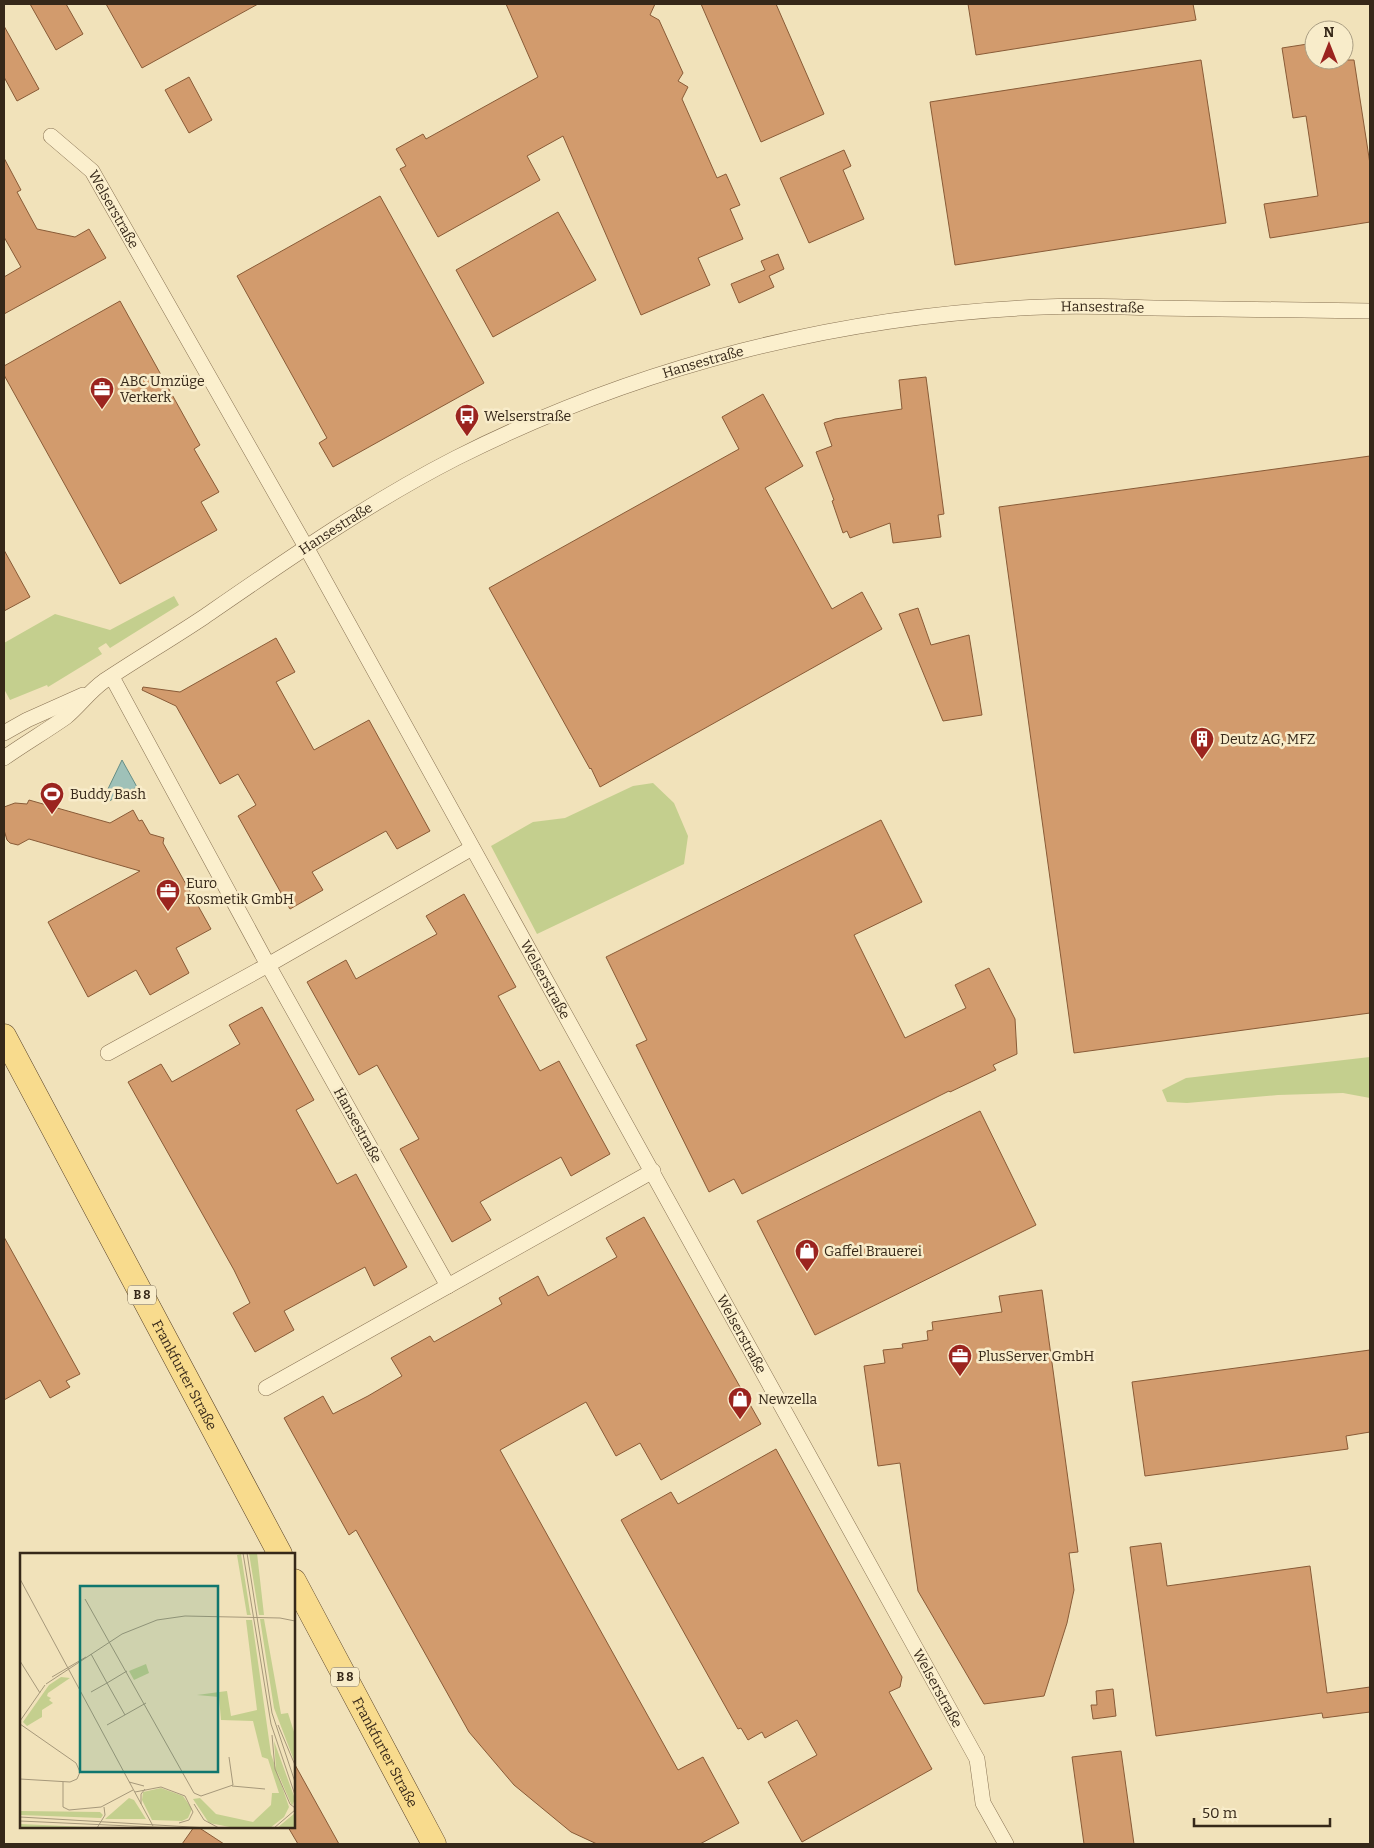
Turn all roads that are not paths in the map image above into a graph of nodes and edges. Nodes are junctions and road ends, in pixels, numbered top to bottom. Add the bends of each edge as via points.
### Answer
1 (51, 136) dead end
2 (1370, 311) edge
3 (306, 547) junction
4 (112, 677) junction
5 (93, 690) junction
6 (4, 733) edge
7 (4, 758) edge
8 (472, 848) junction
9 (268, 964) junction
10 (4, 1036) edge
11 (108, 1053) dead end
12 (653, 1171) junction
13 (448, 1286) junction
14 (266, 1388) dead end
15 (279, 1553) edge
16 (295, 1583) edge
17 (434, 1844) edge
18 (1006, 1844) edge

1 - 3 street, Welserstraße via 92,171
2 - 3 street, Hansestraße via 1045,306 883,321 823,331 693,363 541,418 447,463
3 - 4 street, Hansestraße
3 - 8 street, Welserstraße
4 - 5 street, Hansestraße
4 - 9 street, Hansestraße
5 - 6 street, Hansestraße
5 - 7 street, Hansestraße via 68,714
8 - 9 street
8 - 12 street, Welserstraße
9 - 11 street
9 - 13 street, Hansestraße
10 - 15 main road, Frankfurter Straße / B 8
12 - 13 street
12 - 18 street, Welserstraße via 978,1759 984,1803
13 - 14 street
16 - 17 main road, Frankfurter Straße / B 8

